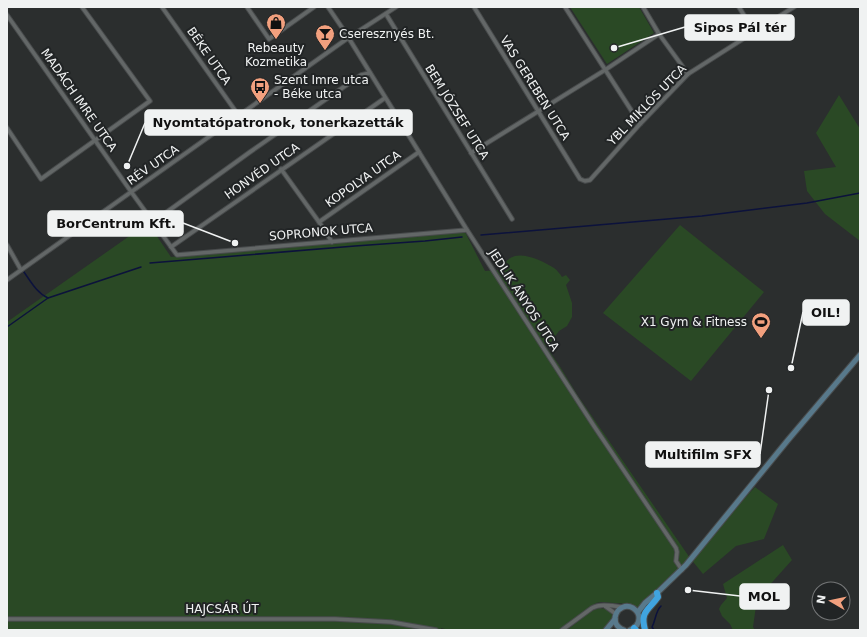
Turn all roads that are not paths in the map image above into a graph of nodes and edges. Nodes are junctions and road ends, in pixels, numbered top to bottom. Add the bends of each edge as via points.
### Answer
1 (82, 7) edge
2 (162, 7) edge
3 (247, 7) edge
4 (314, 7) edge
5 (328, 7) edge
6 (396, 7) edge
7 (474, 7) edge
8 (565, 7) edge
9 (643, 7) edge
10 (739, 7) edge
11 (794, 7) edge
12 (386, 14) junction
13 (7, 15) edge
14 (754, 32) junction
15 (659, 34) junction
16 (348, 38) junction
17 (605, 70) junction
18 (370, 74) junction
19 (688, 74) junction
20 (385, 98) junction
21 (538, 112) junction
22 (239, 116) junction
23 (640, 124) junction
24 (7, 128) edge
25 (95, 140) junction
26 (419, 152) junction
27 (471, 153) junction
28 (281, 170) junction
29 (580, 179) joint
30 (132, 193) junction
31 (512, 219) dead end
32 (153, 222) junction
33 (319, 222) junction
34 (467, 230) junction
35 (332, 242) junction
36 (7, 245) edge
37 (171, 247) junction
38 (177, 255) joint
39 (21, 270) junction
40 (7, 280) edge
41 (860, 355) edge
42 (682, 570) junction
43 (657, 593) junction
44 (604, 605) junction
45 (622, 607) junction
46 (636, 610) junction
47 (615, 617) junction
48 (7, 619) edge
49 (638, 623) junction
50 (633, 629) edge
51 (436, 630) edge
52 (562, 630) edge
53 (606, 630) edge
54 (620, 630) edge
55 (645, 630) edge

1 - 25 street via 150,101
2 - 22 street, BÉKE UTCA
3 - 4 street via 269,40
5 - 16 street, JEDLIK ÁNYOS UTCA
6 - 12 street, RÉV UTCA
7 - 21 street, VAS GEREBEN UTCA
8 - 17 street
9 - 15 street
10 - 14 street
11 - 14 street, YBL MIKLÓS UTCA
12 - 16 street, RÉV UTCA
12 - 27 street, BEM JÓZSEF UTCA
13 - 25 street, MADÁCH IMRE UTCA
14 - 19 street, YBL MIKLÓS UTCA
15 - 17 street
15 - 19 street
16 - 18 street, JEDLIK ÁNYOS UTCA
16 - 22 street, RÉV UTCA
17 - 21 street
17 - 23 street
18 - 20 street, JEDLIK ÁNYOS UTCA
18 - 32 street via 361,75
19 - 23 street, YBL MIKLÓS UTCA
20 - 26 street, JEDLIK ÁNYOS UTCA
20 - 28 street, HONVÉD UTCA
21 - 27 street
21 - 29 street, VAS GEREBEN UTCA
22 - 30 street, RÉV UTCA
23 - 29 street, YBL MIKLÓS UTCA via 590,180
24 - 25 street via 41,179
25 - 30 street, MADÁCH IMRE UTCA
26 - 33 street, KOPOLYA UTCA
26 - 34 street, JEDLIK ÁNYOS UTCA
27 - 31 street, BEM JÓZSEF UTCA
28 - 33 street
28 - 37 street, HONVÉD UTCA
30 - 32 street, MADÁCH IMRE UTCA
30 - 39 street, RÉV UTCA
32 - 37 street, MADÁCH IMRE UTCA
33 - 35 street
34 - 35 street, SOPRONOK UTCA
34 - 42 street, JEDLIK ÁNYOS UTCA via 676,548 676,561
35 - 38 street, SOPRONOK UTCA
36 - 39 street
37 - 38 street, MADÁCH IMRE UTCA
39 - 40 street, RÉV UTCA
41 - 42 main road
42 - 43 main road
43 - 46 main road
43 - 55 highway via 658,597 644,615
44 - 45 street
44 - 47 street
44 - 52 street via 592,608
45 - 46 main road via 630,606
45 - 47 main road
46 - 49 main road via 639,616
47 - 53 main road
47 - 54 main road
48 - 51 street, HAJCSÁR ÚT via 335,619 391,622
49 - 50 main road
49 - 55 highway

